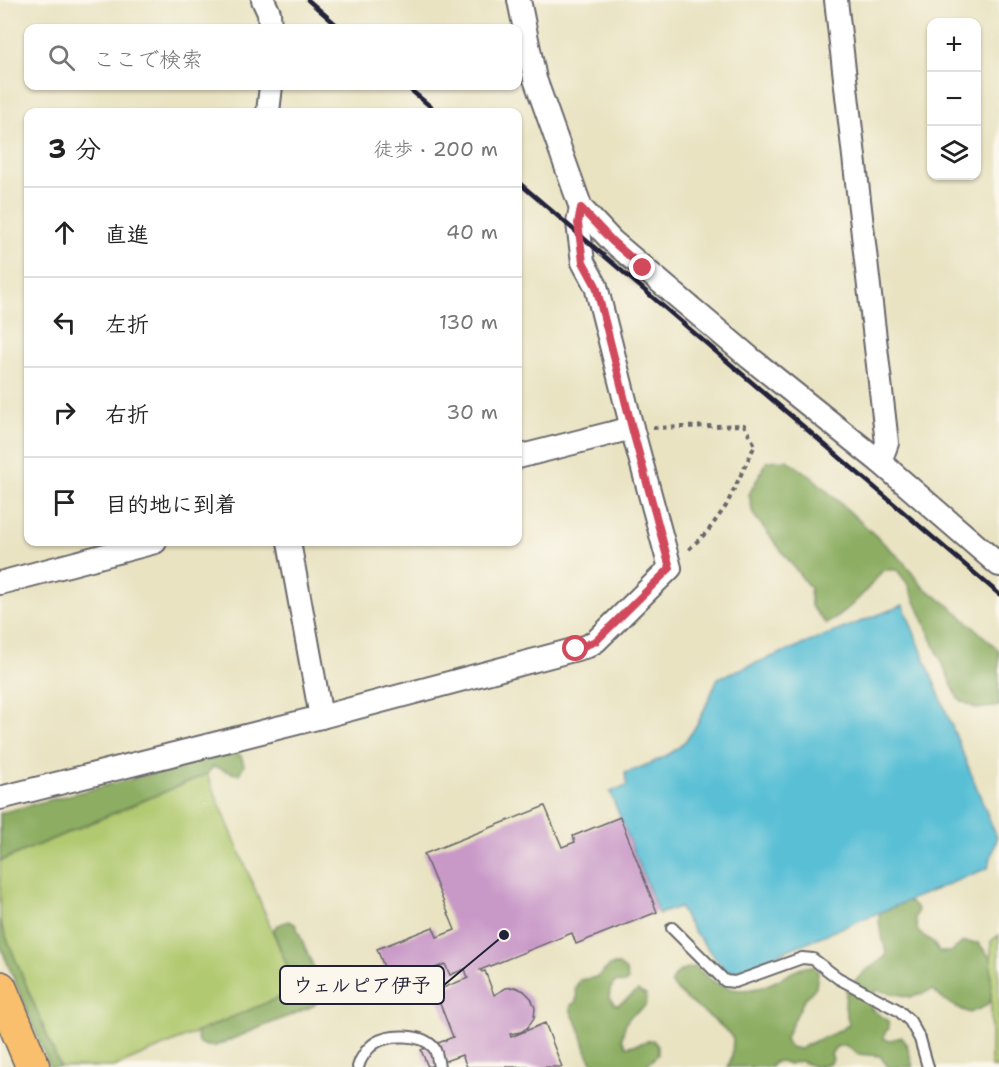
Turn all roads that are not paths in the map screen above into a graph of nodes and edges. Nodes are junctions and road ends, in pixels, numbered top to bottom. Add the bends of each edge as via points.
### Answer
1 (263, 0) edge
2 (519, 0) edge
3 (836, 0) edge
4 (270, 24) edge
5 (271, 90) edge
6 (268, 108) edge
7 (581, 208) junction
8 (632, 428) junction
9 (522, 456) edge
10 (880, 462) junction
11 (140, 546) edge
12 (290, 546) edge
13 (999, 565) edge
14 (0, 582) edge
15 (321, 717) junction
16 (0, 798) edge
17 (672, 928) dead end
18 (0, 988) edge
19 (33, 1067) edge
20 (358, 1067) edge
21 (439, 1067) edge
22 (928, 1067) edge

1 - 4 street
2 - 7 street via 536,79
3 - 10 street via 887,443
5 - 6 street
7 - 8 street via 581,254 596,286
7 - 10 street via 612,241 705,321
8 - 9 street
8 - 15 street via 670,568 596,641
10 - 13 street
11 - 14 street
12 - 15 street
15 - 16 street
17 - 22 lane via 725,981 735,982 802,958 813,959 910,1021 920,1038
18 - 19 main road
20 - 21 lane via 374,1044 408,1037 427,1042 434,1049

